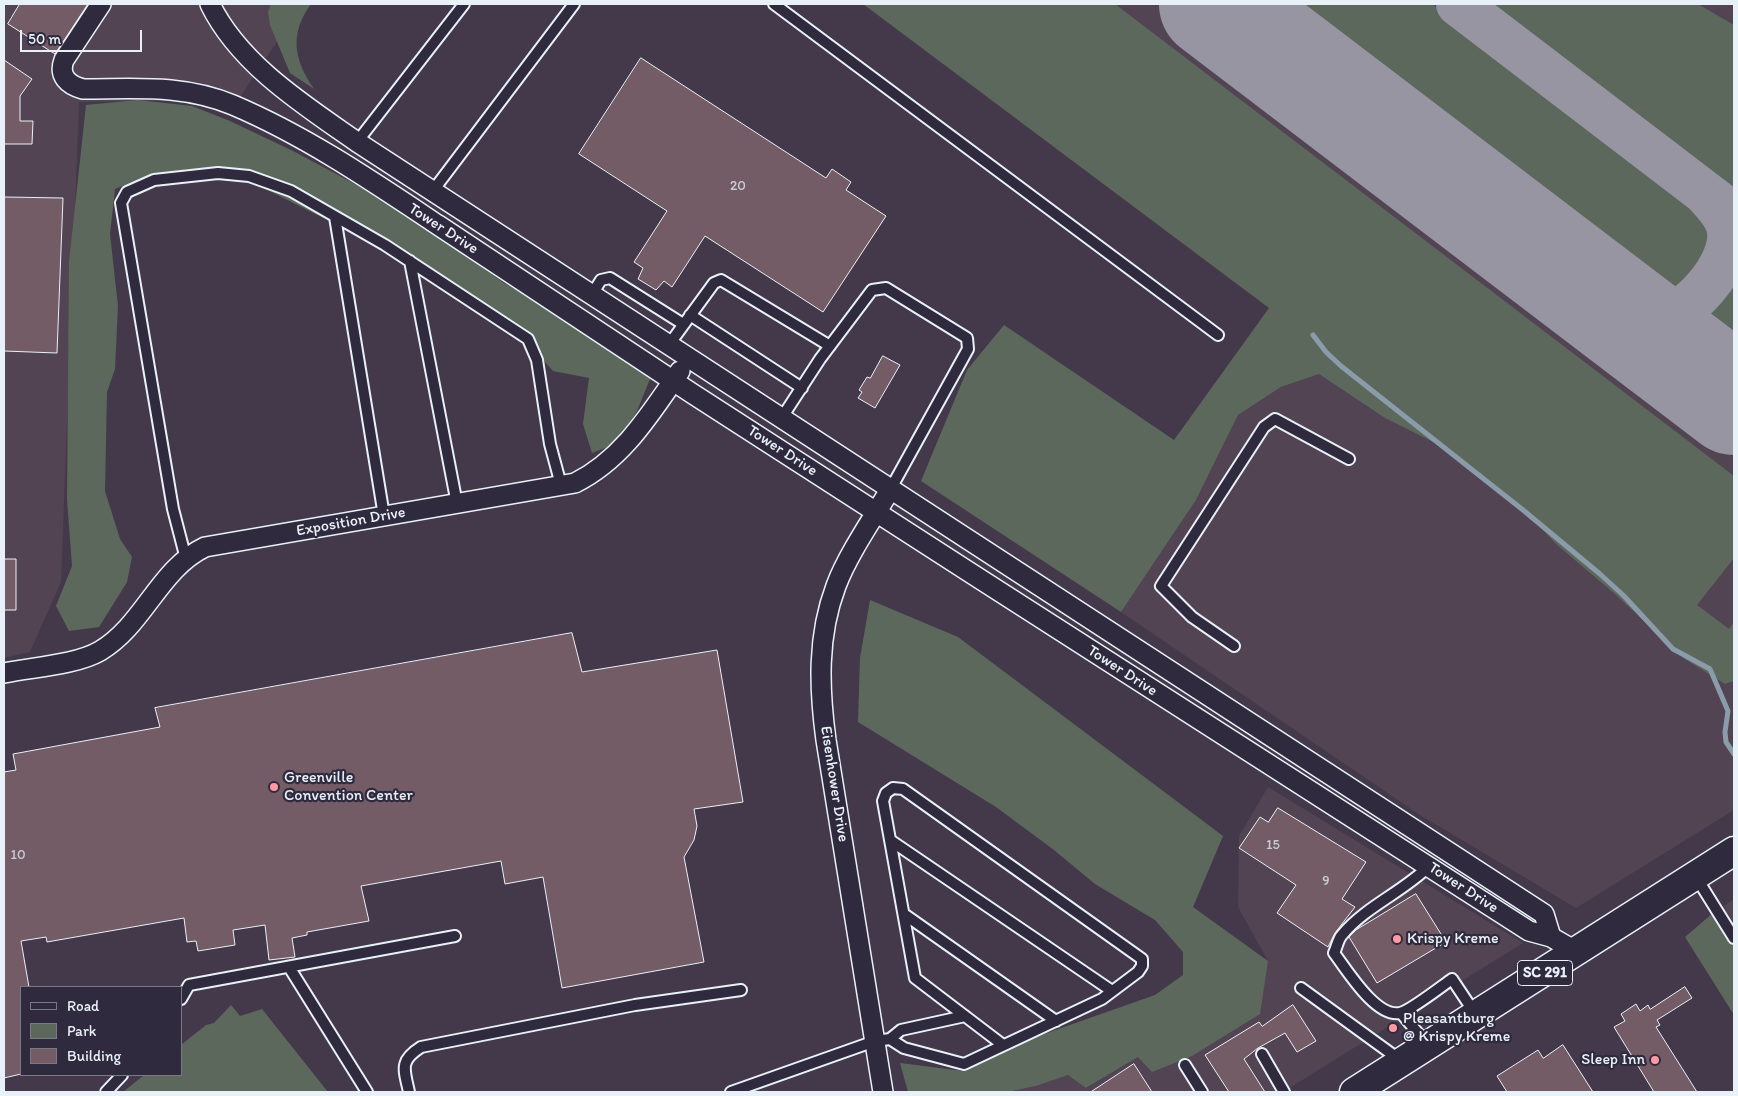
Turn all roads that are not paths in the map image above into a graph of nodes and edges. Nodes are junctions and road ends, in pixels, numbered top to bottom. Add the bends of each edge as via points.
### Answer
1 (101, 4) edge
2 (210, 4) edge
3 (464, 4) edge
4 (574, 4) edge
5 (774, 4) edge
6 (357, 142) junction
7 (432, 192) junction
8 (335, 217) junction
9 (410, 261) junction
10 (591, 296) junction
11 (690, 315) junction
12 (683, 324) junction
13 (1218, 335) dead end
14 (668, 346) junction
15 (830, 346) junction
16 (688, 359) junction
17 (673, 380) junction
18 (802, 388) junction
19 (781, 419) junction
20 (1349, 459) dead end
21 (561, 485) junction
22 (890, 490) junction
23 (457, 504) junction
24 (876, 513) junction
25 (384, 516) junction
26 (186, 559) junction
27 (1234, 646) dead end
28 (4, 673) edge
29 (890, 840) junction
30 (1734, 851) edge
31 (1429, 866) junction
32 (1695, 876) junction
33 (904, 914) junction
34 (454, 936) dead end
35 (1551, 937) junction
36 (1734, 938) edge
37 (1578, 952) junction
38 (289, 967) junction
39 (1301, 988) dead end
40 (741, 990) dead end
41 (1112, 991) junction
42 (182, 997) edge
43 (1401, 1013) junction
44 (965, 1016) junction
45 (1476, 1016) junction
46 (1056, 1021) junction
47 (882, 1040) junction
48 (1004, 1045) junction
49 (1429, 1046) junction
50 (1262, 1054) dead end
51 (1403, 1062) junction
52 (1185, 1065) dead end
53 (121, 1076) edge
54 (106, 1092) edge
55 (367, 1092) edge
56 (409, 1092) edge
57 (731, 1092) edge
58 (883, 1092) edge
59 (1202, 1092) edge
60 (1284, 1092) edge
61 (1354, 1092) edge

1 - 17 street, Tower Drive via 64,60 62,71 66,81 72,85 82,89 187,90 230,104 272,123 359,173
2 - 6 street, Tower Drive via 230,39 265,73
3 - 6 lane
4 - 7 lane
5 - 13 lane
6 - 7 street, Tower Drive
7 - 10 street, Tower Drive
8 - 9 lane
8 - 25 lane
8 - 26 lane via 290,191 249,176 218,173 154,180 127,192 121,203 173,509
9 - 21 lane via 528,339 537,360 550,444
9 - 23 lane
10 - 12 lane via 601,280 610,278
10 - 14 street, Tower Drive
11 - 12 lane
11 - 15 lane via 714,283 721,280
11 - 18 lane
12 - 14 lane
14 - 16 street, Tower Drive
15 - 18 lane
15 - 22 lane via 872,290 886,288 967,338 968,350
16 - 17 street, Exposition Drive
16 - 19 street, Tower Drive
17 - 21 street, Exposition Drive via 616,455 596,472 575,483
17 - 24 street, Tower Drive
18 - 19 lane
19 - 22 street, Tower Drive
20 - 27 lane via 1274,419 1264,427 1161,586 1192,617
21 - 23 street, Exposition Drive
22 - 24 street, Eisenhower Drive
22 - 35 street, Tower Drive via 1544,914
23 - 25 street, Exposition Drive
24 - 31 street, Tower Drive
24 - 47 street, Eisenhower Drive via 836,585 826,618 820,698
25 - 26 street, Exposition Drive via 205,547
26 - 28 street, Exposition Drive via 174,569 135,619 100,650 69,660
29 - 33 lane
29 - 41 lane
29 - 41 lane via 883,801 893,788 903,789 1142,960 1138,972
30 - 32 main road, SC 291
31 - 35 street, Tower Drive via 1530,931
31 - 43 lane via 1341,936 1334,953 1363,992 1387,1012
32 - 36 lane
32 - 37 main road, SC 291
33 - 44 lane via 915,978
33 - 46 lane
34 - 38 lane
35 - 37 street, Tower Drive
37 - 45 main road, SC 291
38 - 42 lane via 190,985
38 - 55 lane
39 - 51 lane
40 - 56 lane via 635,1005 421,1047 409,1054 404,1066
41 - 46 lane via 1102,1000
43 - 45 lane via 1452,979
43 - 49 lane
44 - 47 lane via 901,1030
44 - 48 lane
45 - 49 main road, SC 291
46 - 48 lane
47 - 48 lane via 964,1064
47 - 57 lane
47 - 58 street, Eisenhower Drive
49 - 51 main road, SC 291
50 - 60 lane
51 - 61 main road, SC 291
52 - 59 lane
53 - 54 lane

